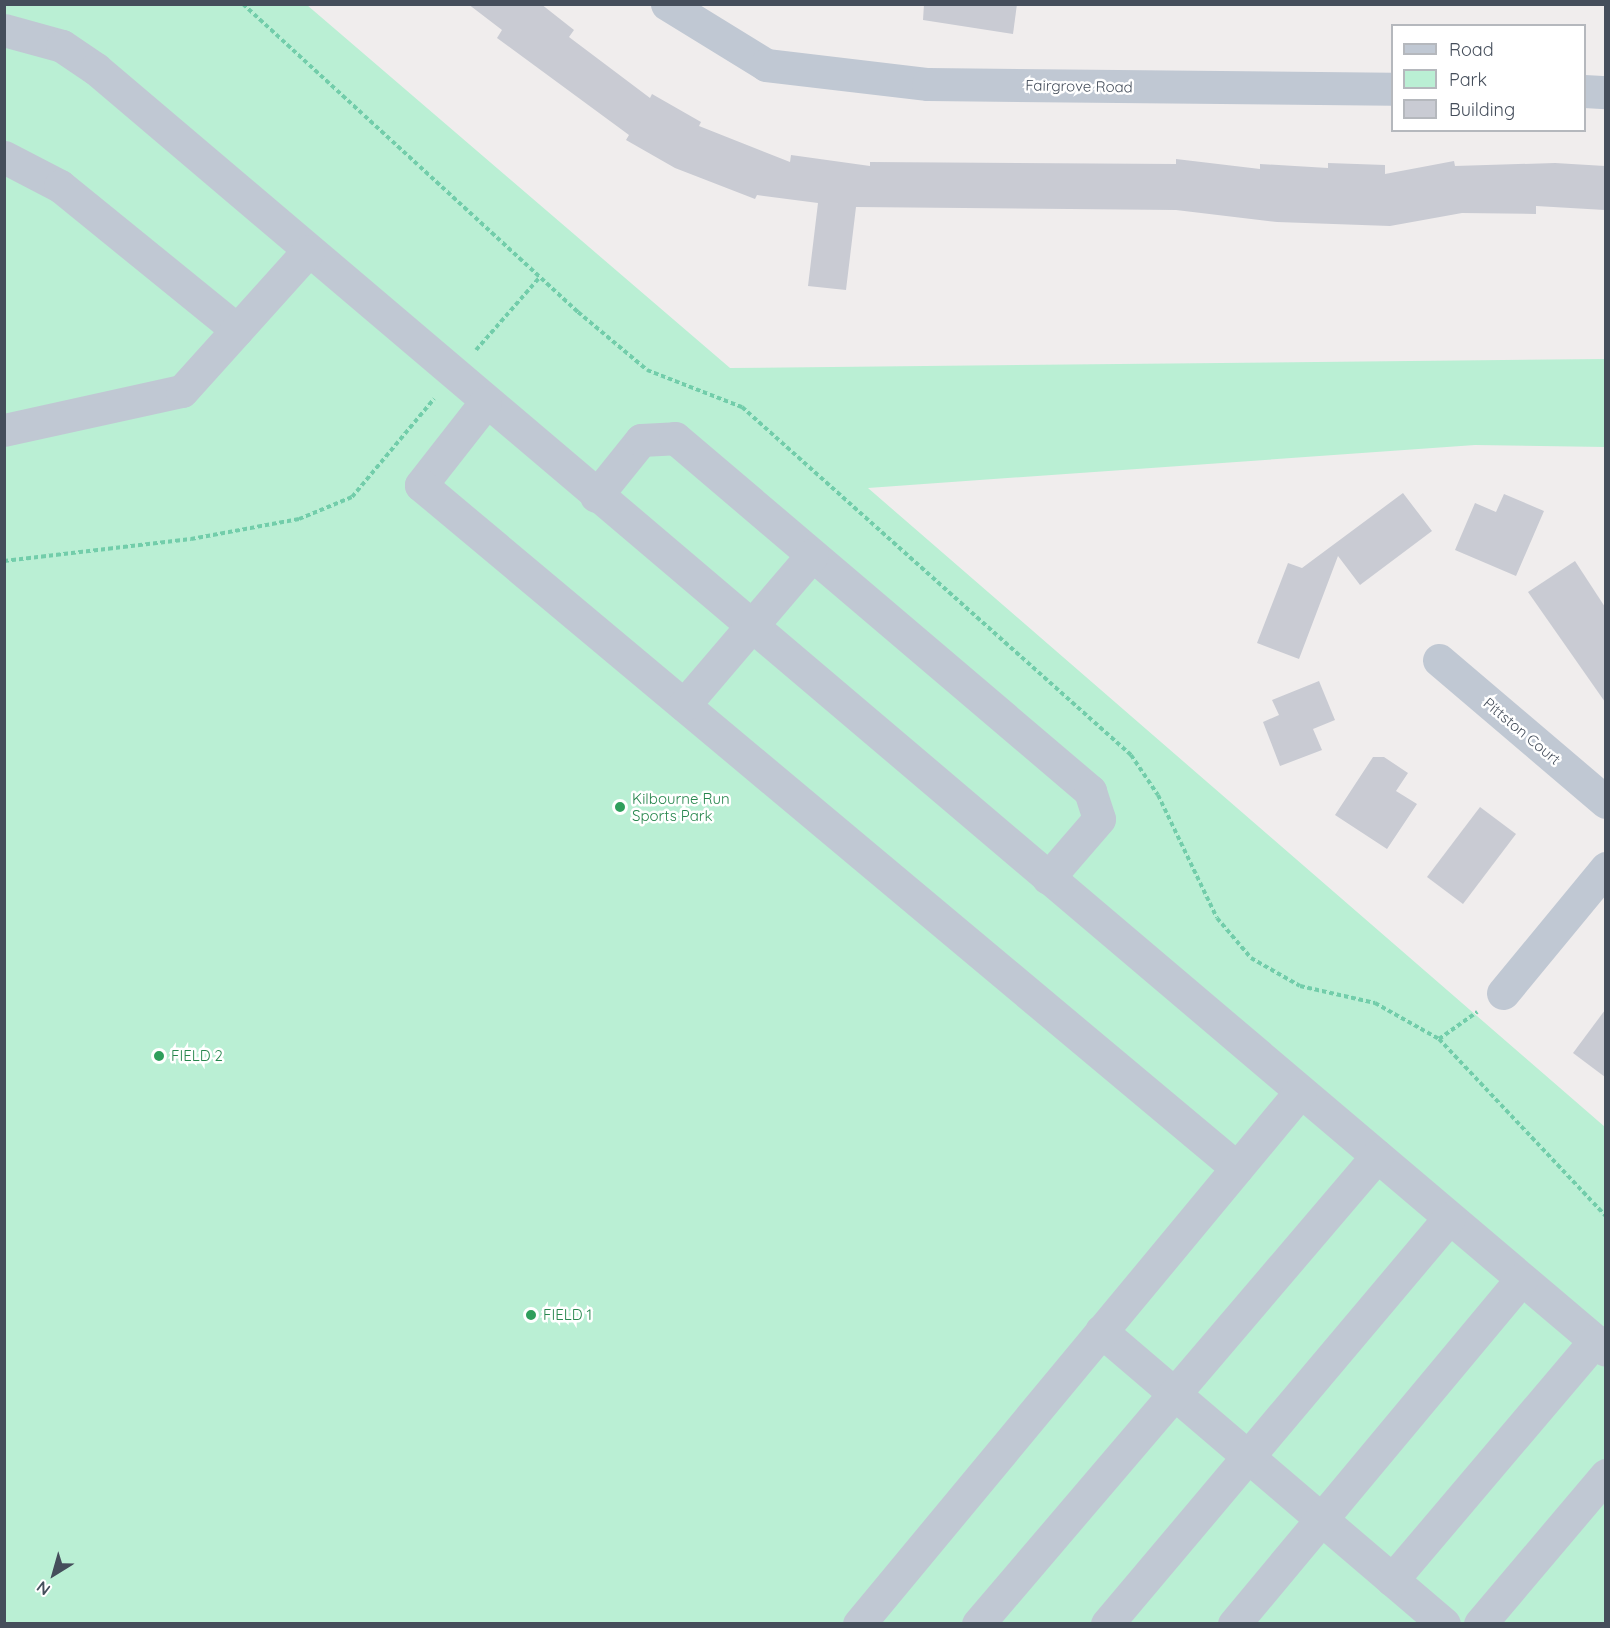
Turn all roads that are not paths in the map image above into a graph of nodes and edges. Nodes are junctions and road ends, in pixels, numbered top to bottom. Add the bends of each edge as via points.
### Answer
1 (667, 4) edge
2 (4, 30) edge
3 (1391, 89) edge
4 (1586, 91) edge
5 (1605, 92) edge
6 (4, 157) edge
7 (308, 251) junction
8 (237, 330) junction
9 (485, 403) junction
10 (4, 430) edge
11 (596, 496) junction
12 (812, 555) junction
13 (750, 627) junction
14 (1439, 660) dead end
15 (684, 705) junction
16 (1605, 802) edge
17 (1605, 868) edge
18 (1048, 878) junction
19 (1503, 993) road end
20 (1300, 1092) junction
21 (1377, 1156) junction
22 (1237, 1168) junction
23 (1449, 1218) junction
24 (1521, 1279) junction
25 (1101, 1331) junction
26 (1600, 1346) edge
27 (1174, 1394) junction
28 (1247, 1458) junction
29 (1605, 1475) edge
30 (1321, 1520) junction
31 (1392, 1580) junction
32 (859, 1623) edge
33 (978, 1623) edge
34 (1107, 1623) edge
35 (1234, 1623) edge
36 (1444, 1623) edge
37 (1480, 1623) edge

1 - 3 street, Fairgrove Road via 766,64 928,84
2 - 7 street via 62,46 96,69
4 - 5 street
6 - 8 street via 60,186
7 - 8 street
7 - 9 street
8 - 10 street via 182,391
9 - 11 street
9 - 15 street via 421,485
11 - 12 street via 641,440 675,438
11 - 13 street
12 - 13 street
12 - 18 street via 1090,791 1099,819
13 - 15 street
13 - 18 street
14 - 16 street, Pittston Court
15 - 22 street
17 - 19 street
18 - 20 street
20 - 21 street
20 - 22 street
21 - 23 street
21 - 27 street
22 - 25 street
23 - 24 street
23 - 28 street
24 - 26 street
24 - 30 street
25 - 27 street
25 - 32 street
26 - 31 street
27 - 28 street
27 - 33 street
28 - 30 street
28 - 34 street
29 - 37 street
30 - 31 street
30 - 35 street
31 - 36 street

